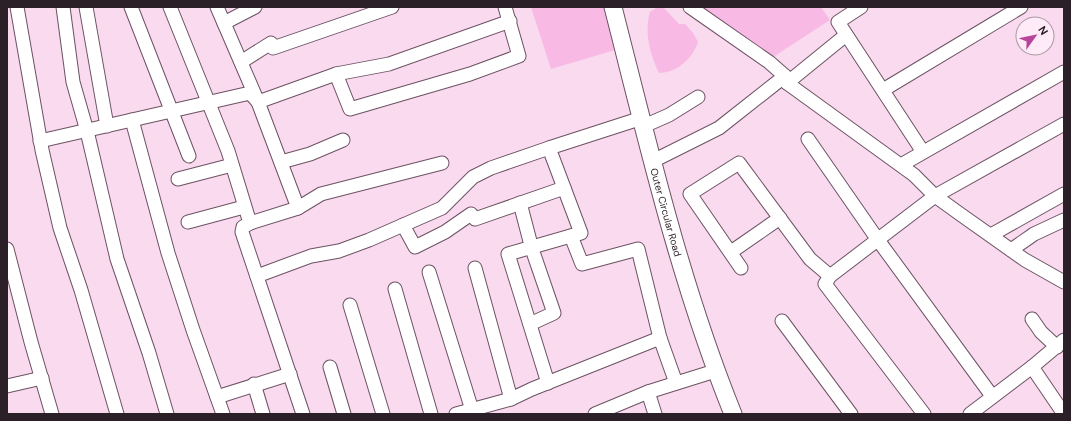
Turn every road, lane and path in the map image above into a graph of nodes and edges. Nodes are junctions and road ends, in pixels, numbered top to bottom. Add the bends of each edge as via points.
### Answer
1 (17, 7) edge
2 (63, 7) edge
3 (86, 7) edge
4 (132, 7) edge
5 (170, 7) edge
6 (217, 7) edge
7 (255, 7) edge
8 (392, 7) edge
9 (505, 7) edge
10 (613, 7) edge
11 (690, 7) edge
12 (1021, 7) edge
13 (856, 8) edge
14 (1008, 10) edge
15 (510, 21) junction
16 (224, 22) junction
17 (846, 35) junction
18 (241, 62) junction
19 (1064, 72) edge
20 (336, 74) junction
21 (786, 80) junction
22 (883, 90) junction
23 (698, 97) dead end
24 (209, 102) junction
25 (258, 102) junction
26 (172, 111) junction
27 (132, 120) junction
28 (643, 122) junction
29 (1064, 124) edge
30 (107, 126) junction
31 (87, 131) junction
32 (808, 139) dead end
33 (344, 140) dead end
34 (40, 141) junction
35 (549, 148) junction
36 (923, 152) junction
37 (189, 156) dead end
38 (653, 161) junction
39 (281, 162) junction
40 (442, 163) dead end
41 (232, 165) junction
42 (901, 165) junction
43 (178, 179) dead end
44 (564, 188) junction
45 (1064, 194) edge
46 (935, 196) junction
47 (520, 203) junction
48 (244, 207) junction
49 (298, 208) junction
50 (780, 218) junction
51 (1064, 220) edge
52 (188, 222) dead end
53 (250, 223) junction
54 (403, 225) junction
55 (571, 236) junction
56 (991, 236) junction
57 (878, 240) junction
58 (531, 248) junction
59 (7, 249) edge
60 (1011, 250) junction
61 (731, 252) junction
62 (475, 268) dead end
63 (742, 268) dead end
64 (429, 272) dead end
65 (257, 276) junction
66 (830, 276) junction
67 (1064, 282) edge
68 (395, 289) dead end
69 (350, 305) dead end
70 (1032, 319) dead end
71 (782, 321) dead end
72 (530, 324) junction
73 (660, 338) junction
74 (1060, 343) edge
75 (330, 367) dead end
76 (1032, 367) junction
77 (715, 371) junction
78 (290, 374) junction
79 (42, 378) junction
80 (548, 382) junction
81 (676, 383) junction
82 (254, 384) junction
83 (7, 386) edge
84 (648, 392) junction
85 (992, 396) junction
86 (217, 397) junction
87 (511, 399) junction
88 (472, 410) junction
89 (52, 414) edge
90 (117, 414) edge
91 (167, 414) edge
92 (222, 414) edge
93 (263, 414) edge
94 (303, 414) edge
95 (344, 414) edge
96 (383, 414) edge
97 (431, 414) edge
98 (456, 414) edge
99 (595, 414) edge
100 (655, 414) edge
101 (733, 414) edge
102 (851, 414) edge
103 (924, 414) edge
104 (970, 414) edge
105 (1064, 414) edge

1 - 34 street
2 - 31 street via 74,82
3 - 30 street
4 - 26 street
5 - 24 street
6 - 16 street
7 - 16 street
8 - 18 street via 273,48 271,43
9 - 15 street
10 - 28 main road, Outer Circular Road
11 - 21 street via 768,62
12 - 14 street
13 - 17 street via 838,22
14 - 22 street
15 - 20 street via 389,64
15 - 20 street via 519,56 462,76 350,110
16 - 18 street
17 - 21 street
17 - 22 street
18 - 25 street
19 - 36 street
20 - 25 street
21 - 38 street via 719,128
21 - 42 street
22 - 36 street
23 - 28 street via 669,115
24 - 25 street via 250,93
24 - 26 street
24 - 41 street
25 - 39 street
26 - 27 street
26 - 37 street
27 - 30 street
27 - 86 street via 168,253 192,330
28 - 35 street
28 - 38 main road, Outer Circular Road
29 - 46 street
30 - 31 street
31 - 34 street
31 - 91 street via 117,258
32 - 57 street
33 - 39 street via 310,154
34 - 90 street via 60,228
35 - 44 street
35 - 54 street via 473,177 442,208
36 - 42 street
38 - 77 main road, Outer Circular Road via 673,237
39 - 49 street
40 - 49 street via 321,194
41 - 43 street
41 - 48 street
42 - 46 street
44 - 47 street
44 - 55 street via 581,233
45 - 56 street
46 - 56 street
46 - 57 street
47 - 54 street via 475,219 471,214 445,232 415,247
47 - 58 street
48 - 52 street
48 - 53 street
49 - 53 street
50 - 61 street
50 - 61 street via 739,163 690,194
50 - 66 street via 810,259
51 - 60 street via 1034,234
53 - 65 street via 243,227 242,232
54 - 65 street via 339,251 311,256
55 - 58 street
55 - 73 street via 582,264 638,249
56 - 60 street
57 - 66 street
57 - 85 street
58 - 72 street via 554,313
58 - 72 street via 508,254
59 - 79 street
60 - 67 street
61 - 63 street
62 - 87 street
64 - 88 street
65 - 78 street
66 - 103 street via 826,284
68 - 97 street
69 - 96 street
70 - 74 street via 1041,332
71 - 102 street
72 - 80 street
73 - 80 street
73 - 81 street
74 - 76 street
75 - 95 street
76 - 85 street
76 - 105 street
77 - 81 street
77 - 101 main road, Outer Circular Road
78 - 82 street
78 - 94 street
79 - 83 street
79 - 89 street
80 - 87 street
81 - 84 street
82 - 86 street
82 - 93 street
84 - 99 street
84 - 100 street
85 - 104 street
86 - 92 street
87 - 88 street
88 - 98 street

